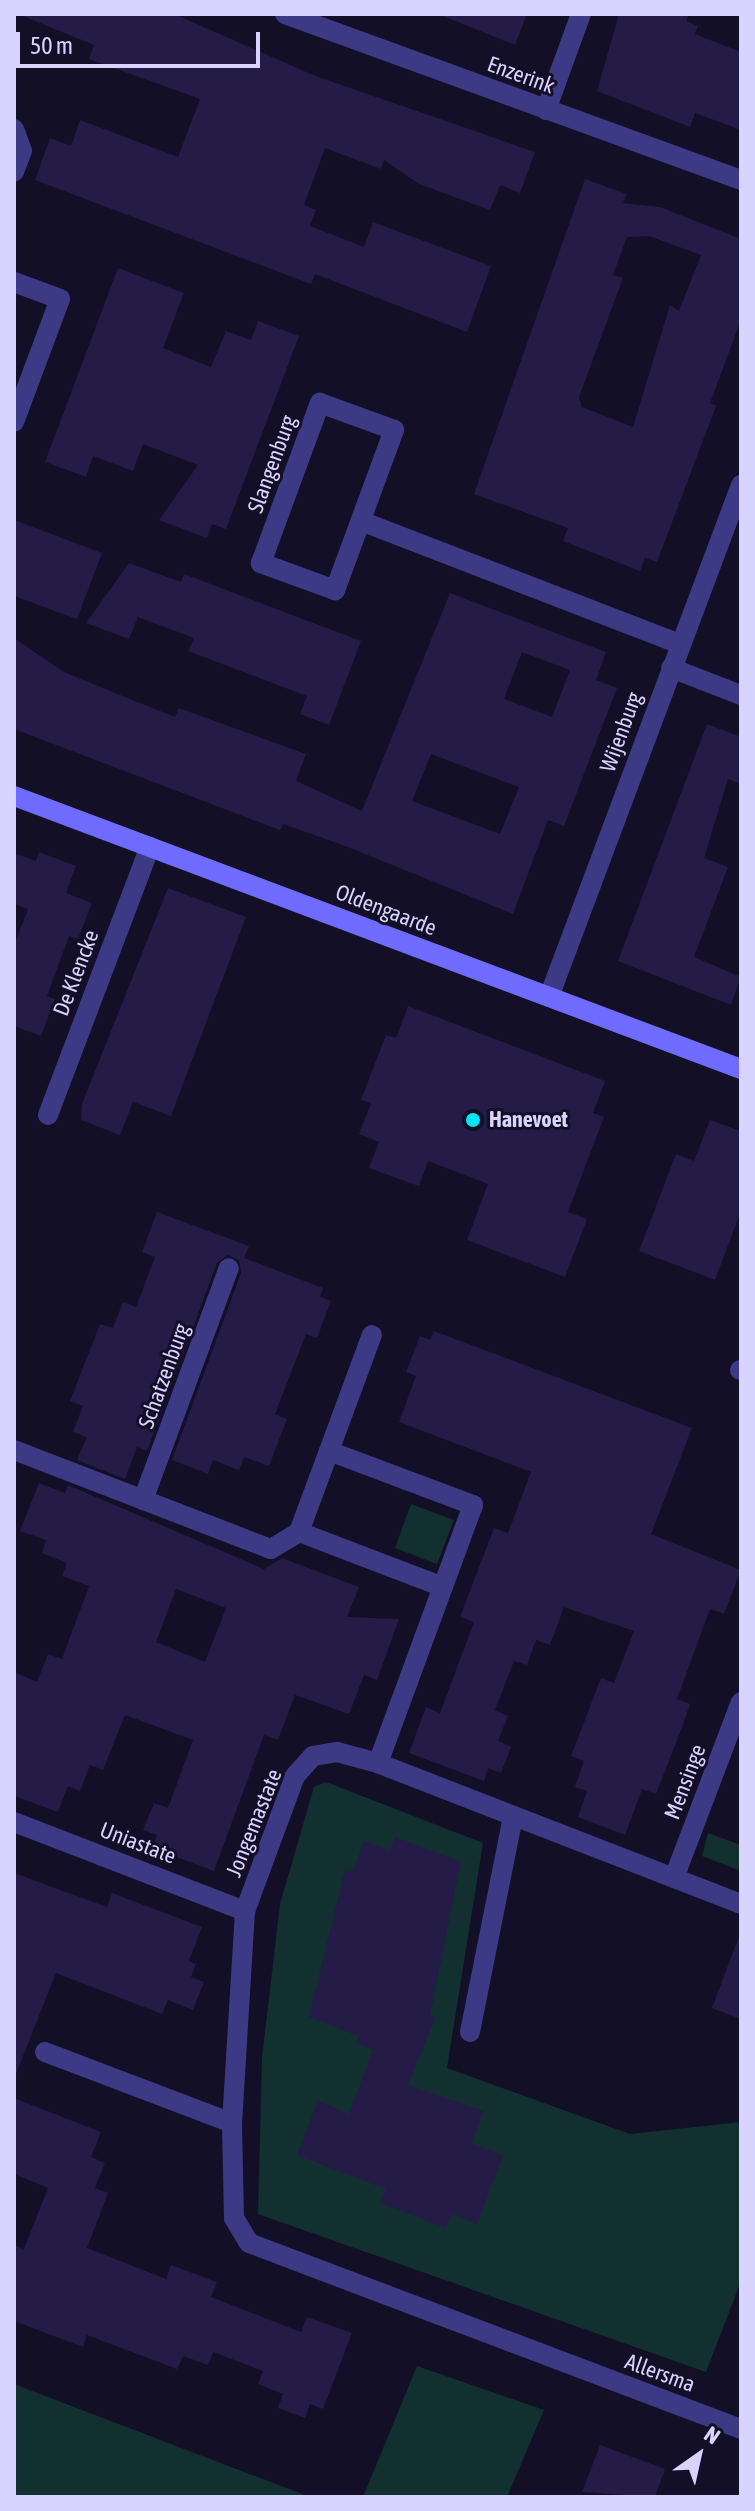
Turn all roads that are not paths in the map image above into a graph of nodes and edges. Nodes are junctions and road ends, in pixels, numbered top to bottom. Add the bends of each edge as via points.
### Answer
1 (285, 14) edge
2 (581, 14) edge
3 (546, 110) junction
4 (14, 129) edge
5 (14, 172) edge
6 (741, 180) edge
7 (14, 282) edge
8 (14, 422) edge
9 (741, 485) edge
10 (361, 521) junction
11 (679, 644) junction
12 (671, 668) junction
13 (741, 695) edge
14 (14, 796) edge
15 (150, 847) junction
16 (549, 997) junction
17 (741, 1069) edge
18 (48, 1115) dead end
19 (229, 1268) dead end
20 (372, 1335) dead end
21 (14, 1450) edge
22 (329, 1451) junction
23 (143, 1500) junction
24 (299, 1532) junction
25 (443, 1587) junction
26 (741, 1702) edge
27 (378, 1763) junction
28 (513, 1816) junction
29 (14, 1822) edge
30 (674, 1878) junction
31 (741, 1904) edge
32 (245, 1911) junction
33 (470, 2032) dead end
34 (45, 2052) dead end
35 (232, 2123) junction
36 (562, 2363) joint
37 (741, 2429) edge

1 - 3 street, Enzerink
2 - 3 street
3 - 6 street, Enzerink
4 - 5 street via 22,151
7 - 8 street via 60,299
9 - 11 street, Wijenburg
10 - 10 street, Slangenburg via 394,430 320,403 261,563 335,590
10 - 11 street
11 - 12 street, Wijenburg
12 - 13 street
12 - 16 street, Wijenburg
14 - 15 street, Oldengaarde
15 - 16 street, Oldengaarde
15 - 18 street, De Klencke
16 - 17 street, Oldengaarde
19 - 23 street, Schatzenburg
20 - 22 street
21 - 23 street
22 - 24 street
22 - 25 street via 473,1505
23 - 24 street via 271,1549
24 - 25 street
25 - 27 street
26 - 30 street, Mensinge
27 - 28 street, Jongemastate
27 - 32 street, Jongemastate via 337,1752 313,1756 295,1776
28 - 30 street, Jongemastate
28 - 33 street
29 - 32 street, Uniastate
30 - 31 street, Jongemastate
32 - 35 street, Jongemastate
34 - 35 street
35 - 36 street, Jongemastate via 234,2218 249,2243
36 - 37 street, Allersma

